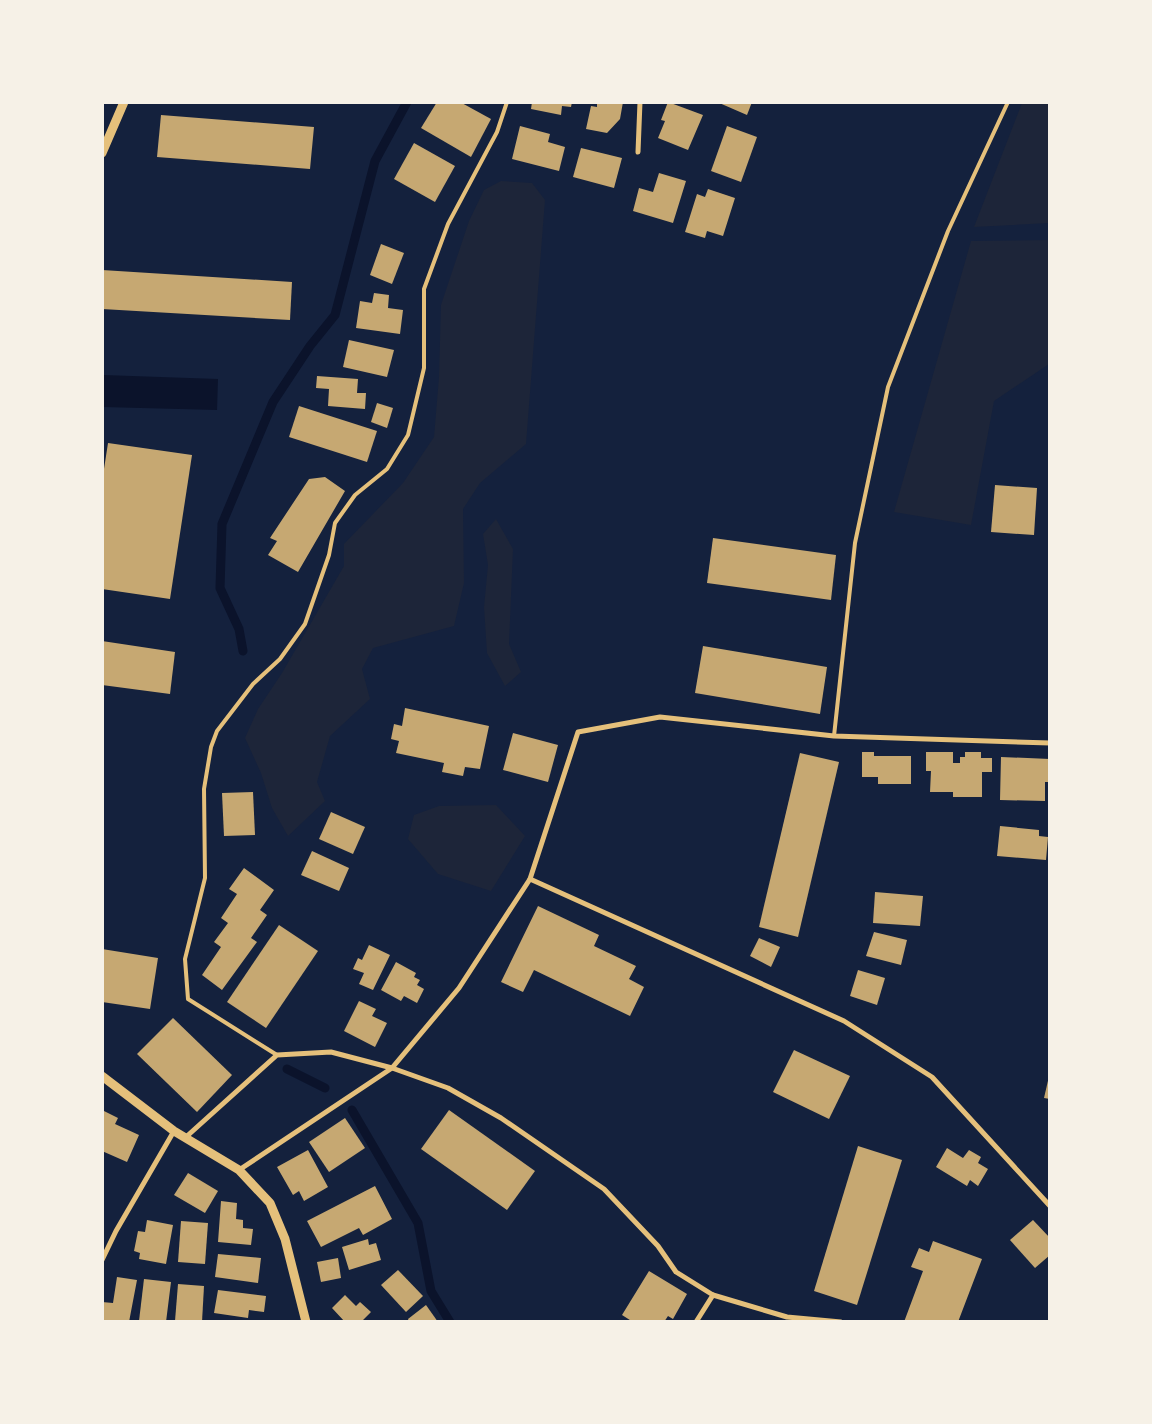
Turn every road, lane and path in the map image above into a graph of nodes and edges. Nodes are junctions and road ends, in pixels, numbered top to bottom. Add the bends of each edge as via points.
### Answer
1 (124, 102) edge
2 (507, 102) edge
3 (640, 102) edge
4 (1008, 102) edge
5 (638, 152) dead end
6 (102, 153) edge
7 (834, 736) junction
8 (1050, 743) edge
9 (530, 879) junction
10 (277, 1055) junction
11 (392, 1068) junction
12 (102, 1076) edge
13 (174, 1132) junction
14 (186, 1137) junction
15 (239, 1170) junction
16 (1050, 1206) edge
17 (102, 1260) edge
18 (713, 1295) junction
19 (306, 1322) edge
20 (696, 1322) edge
21 (841, 1322) edge

1 - 6 street
2 - 10 lane via 497,132 448,224 424,289 424,368 408,435 387,469 355,496 335,523 329,555 305,624 280,659 253,684 217,731 211,748 204,789 204,878 185,959 188,998
3 - 5 street
4 - 7 lane via 948,230 888,387 855,543
7 - 8 street
7 - 9 street via 660,717 578,732
9 - 11 street via 459,988
9 - 16 street via 844,1021 932,1077
10 - 11 street via 331,1052
10 - 14 street
11 - 15 street
11 - 18 street via 448,1088 501,1118 604,1189 658,1246 676,1272
12 - 13 street
13 - 14 street
13 - 17 street
14 - 15 street
15 - 19 street via 270,1203 285,1239
18 - 20 street
18 - 21 street via 787,1316

